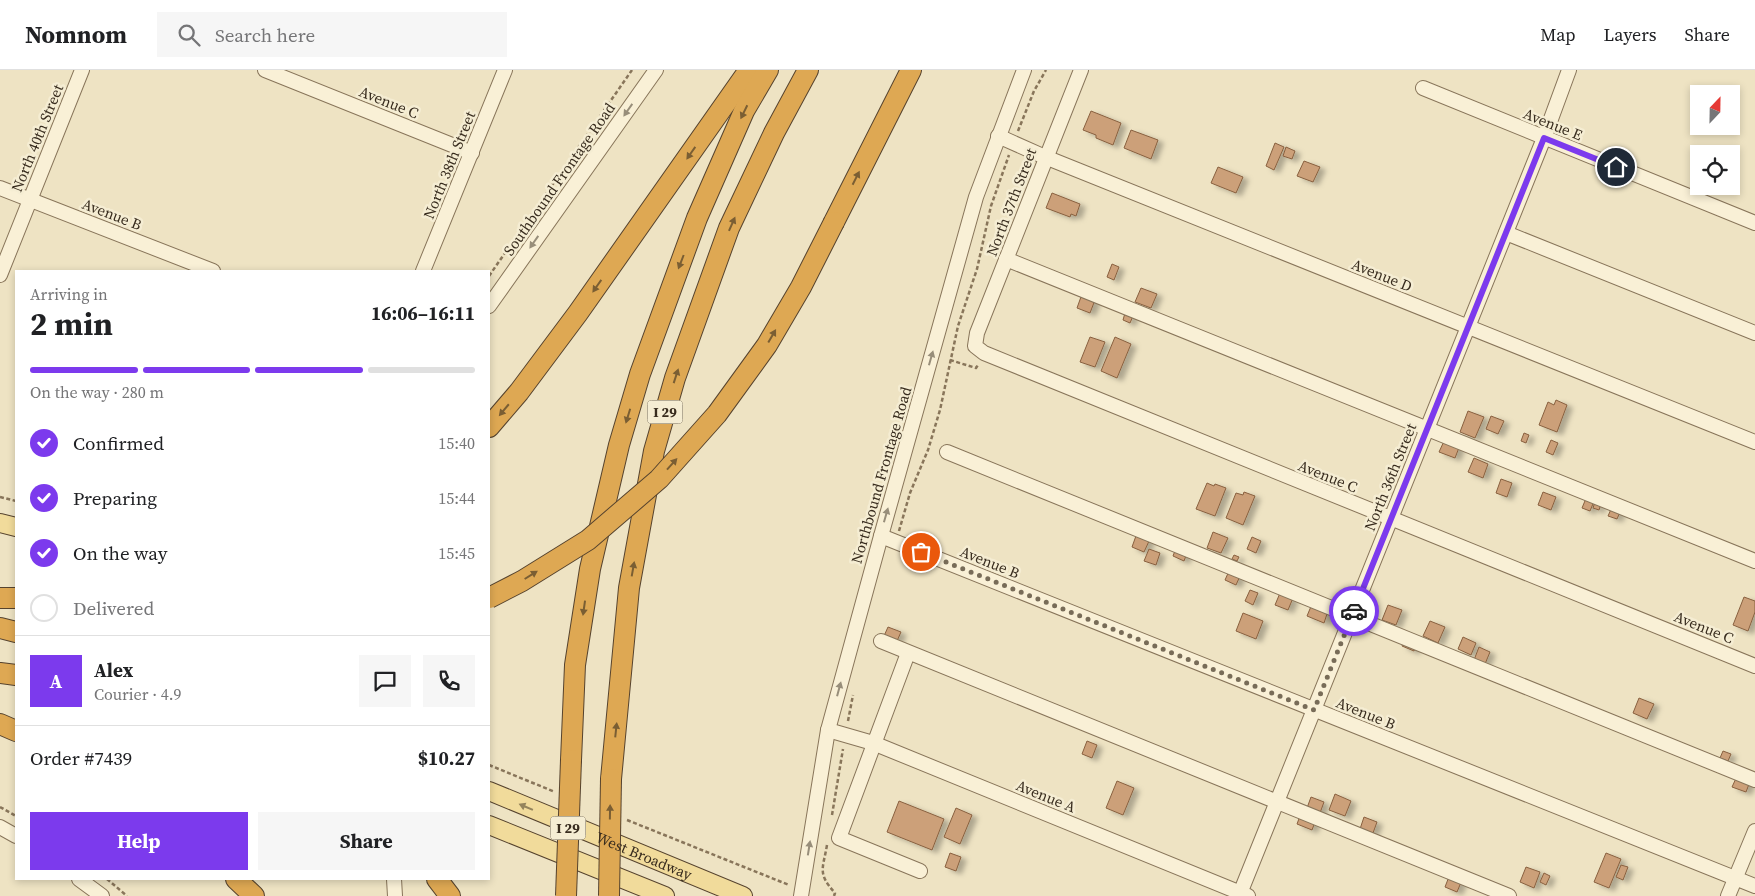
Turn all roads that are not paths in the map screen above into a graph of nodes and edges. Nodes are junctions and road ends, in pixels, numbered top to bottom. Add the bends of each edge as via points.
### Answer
1 (82, 70) edge
2 (265, 70) edge
3 (505, 70) edge
4 (656, 70) edge
5 (749, 70) edge
6 (768, 70) edge
7 (808, 70) edge
8 (911, 70) edge
9 (1024, 70) edge
10 (1081, 70) edge
11 (1569, 70) edge
12 (1423, 88) dead end
13 (998, 136) junction
14 (1544, 138) junction
15 (472, 153) junction
16 (1045, 157) junction
17 (0, 188) edge
18 (30, 200) junction
19 (1755, 223) edge
20 (1506, 233) junction
21 (1006, 259) junction
22 (209, 270) edge
23 (423, 270) edge
24 (0, 275) edge
25 (490, 305) edge
26 (1469, 327) junction
27 (1755, 333) edge
28 (975, 346) joint
29 (490, 427) edge
30 (1427, 429) junction
31 (1755, 442) edge
32 (947, 452) dead end
33 (1391, 519) junction
34 (0, 522) edge
35 (15, 527) edge
36 (881, 536) junction
37 (1755, 561) edge
38 (490, 597) edge
39 (0, 598) edge
40 (15, 598) edge
41 (1352, 617) junction
42 (0, 628) edge
43 (15, 632) edge
44 (881, 641) dead end
45 (908, 653) junction
46 (1755, 666) edge
47 (0, 673) edge
48 (15, 675) edge
49 (1314, 710) junction
50 (0, 724) edge
51 (828, 730) junction
52 (15, 732) edge
53 (15, 732) edge
54 (0, 733) edge
55 (873, 743) junction
56 (1755, 780) edge
57 (490, 791) edge
58 (1277, 803) junction
59 (490, 825) edge
60 (0, 827) edge
61 (1755, 831) edge
62 (15, 835) edge
63 (920, 871) dead end
64 (1736, 879) junction
65 (80, 880) edge
66 (237, 880) edge
67 (394, 880) edge
68 (438, 880) edge
69 (1755, 886) edge
70 (802, 893) edge
71 (1243, 895) edge
72 (102, 896) edge
73 (254, 896) edge
74 (395, 896) edge
75 (450, 896) edge
76 (566, 896) edge
77 (608, 896) edge
78 (665, 896) edge
79 (743, 896) edge
80 (1509, 896) edge
81 (1728, 896) edge

1 - 18 street, North 40th Street
2 - 15 street, Avenue C
3 - 15 street, North 38th Street
4 -> 25 street, Southbound Frontage Road
5 -> 29 highway via 583,305
6 -> 76 highway, I 29, bridge via 744,111 697,218 640,374 619,445 590,569 576,665
77 -> 7 highway, I 29, bridge via 611,779 629,588 654,451 675,378 729,228
38 -> 8 highway, bridge via 588,540 659,479 717,414 767,345 801,287
9 - 13 street, Northbound Frontage Road
10 - 16 street, North 37th Street
11 - 14 street, North 36th Street
12 - 14 street, Avenue E
13 - 16 street, Avenue D
36 -> 13 street, Northbound Frontage Road via 976,197
14 - 19 street, Avenue E
14 - 20 street, North 36th Street
15 - 23 street, North 38th Street
16 - 21 street, North 37th Street
16 - 26 street, Avenue D
17 - 18 street, Avenue B
18 - 22 street, Avenue B
18 - 24 street, North 40th Street
20 - 26 street, North 36th Street
20 - 27 street
21 - 28 street, North 37th Street
21 - 30 street
26 - 30 street, North 36th Street
26 - 31 street, Avenue D
28 - 33 street, Avenue C via 984,353
30 - 33 street, North 36th Street
30 - 37 street
32 - 41 street
33 - 41 street, North 36th Street
33 - 46 street, Avenue C
34 - 35 main road
36 - 49 street, Avenue B
51 -> 36 street, Northbound Frontage Road
39 - 40 highway
41 - 49 street, North 36th Street
41 - 56 street
42 - 43 highway
44 - 45 street
45 - 55 street
45 - 58 street
47 - 48 highway
49 - 58 street, North 36th Street
49 - 64 street, Avenue B
50 - 52 highway
51 - 55 street, Avenue A
70 -> 51 street, Northbound Frontage Road
53 - 54 main road
55 - 63 street via 839,838
55 - 71 street, Avenue A
79 -> 57 main road, West Broadway
58 - 71 street, North 36th Street
58 - 80 street
59 - 78 main road, West Broadway
60 - 62 street
61 - 64 street
64 - 69 street, Avenue B
64 - 81 street
65 - 72 street
66 - 73 highway
67 - 74 street
68 - 75 highway

